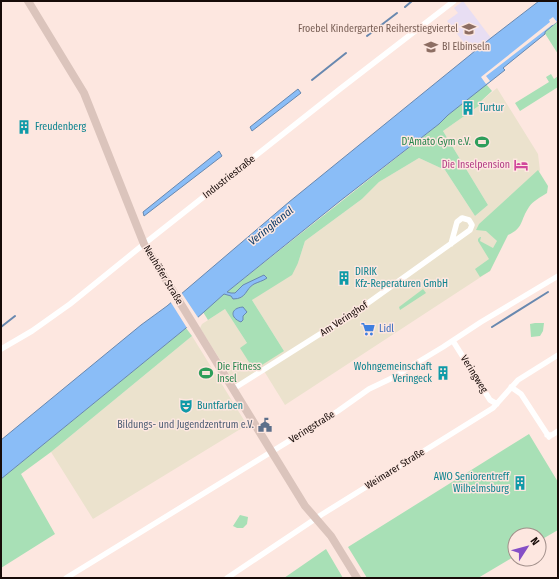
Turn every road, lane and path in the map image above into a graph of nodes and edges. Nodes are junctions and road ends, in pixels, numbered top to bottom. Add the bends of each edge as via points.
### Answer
1 (28, 1) edge
2 (33, 1) edge
3 (454, 1) edge
4 (38, 18) junction
5 (144, 244) junction
6 (451, 244) junction
7 (558, 276) edge
8 (453, 341) junction
9 (1, 349) edge
10 (558, 355) edge
11 (511, 387) junction
12 (233, 389) junction
13 (496, 404) junction
14 (558, 431) edge
15 (272, 452) junction
16 (316, 519) junction
17 (66, 578) edge
18 (227, 578) edge
19 (351, 578) edge
20 (357, 578) edge

1 - 4 street, Neuhöfer Straße
2 - 4 street, Neuhöfer Straße
3 - 5 street, Industriestraße
4 - 5 street, Neuhöfer Straße via 84,93
5 - 9 street, Industriestraße via 70,304
5 - 12 street, Neuhöfer Straße
6 - 6 street, Am Veringhof via 458,222 462,218 469,220 472,225 470,230
6 - 12 street, Am Veringhof via 361,308
7 - 8 street, Veringstraße
8 - 13 street, Veringweg via 490,400
8 - 15 street, Veringstraße via 369,389
10 - 11 street, Weimarer Straße
11 - 13 street, Weimarer Straße
11 - 14 street via 521,394 548,436
12 - 15 street, Neuhöfer Straße
13 - 16 street, Weimarer Straße
15 - 16 street, Neuhöfer Straße via 305,506
15 - 17 street, Veringstraße
16 - 18 street, Weimarer Straße
16 - 19 street, Neuhöfer Straße
16 - 20 street, Neuhöfer Straße via 331,536

